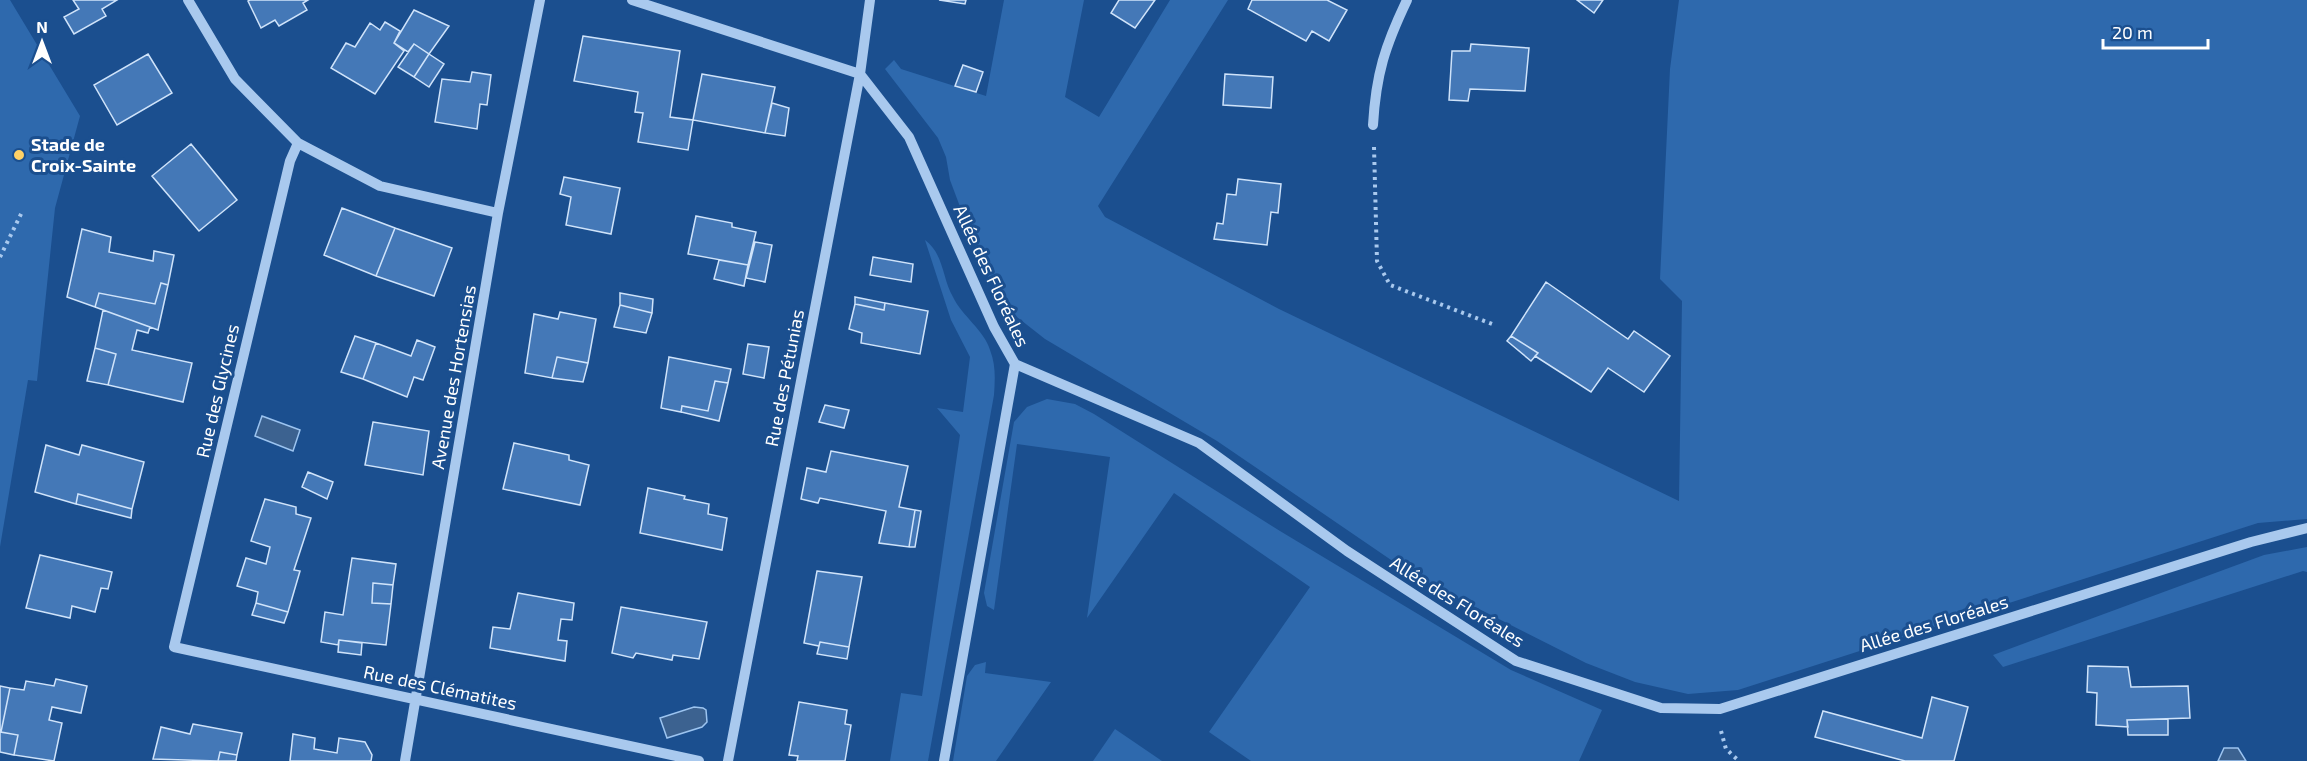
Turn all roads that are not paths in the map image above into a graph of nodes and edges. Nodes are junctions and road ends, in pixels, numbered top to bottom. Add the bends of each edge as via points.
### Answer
1 (188, 0) edge
2 (540, 0) edge
3 (632, 0) edge
4 (870, 0) edge
5 (1407, 0) edge
6 (860, 74) junction
7 (1373, 125) road end
8 (298, 143) junction
9 (498, 213) junction
10 (1015, 364) junction
11 (2307, 528) edge
12 (174, 647) joint
13 (416, 700) junction
14 (405, 761) edge
15 (699, 761) edge
16 (728, 761) edge
17 (944, 761) edge

1 - 8 street via 234,80
2 - 9 street, Avenue des Hortensias
3 - 6 street
4 - 6 street, Rue des Pétunias
5 - 7 street via 1384,51
6 - 10 street, Allée des Floréales via 909,137 993,327
6 - 16 street, Rue des Pétunias
8 - 9 street via 380,186
8 - 12 street, Rue des Glycines via 290,161
9 - 13 street, Avenue des Hortensias
10 - 11 street, Allée des Floréales via 1200,443 1347,551 1516,661 1661,708 1720,709 2251,542
10 - 17 street
12 - 13 street, Rue des Clématites
13 - 14 street, Avenue des Hortensias
13 - 15 street, Rue des Clématites

